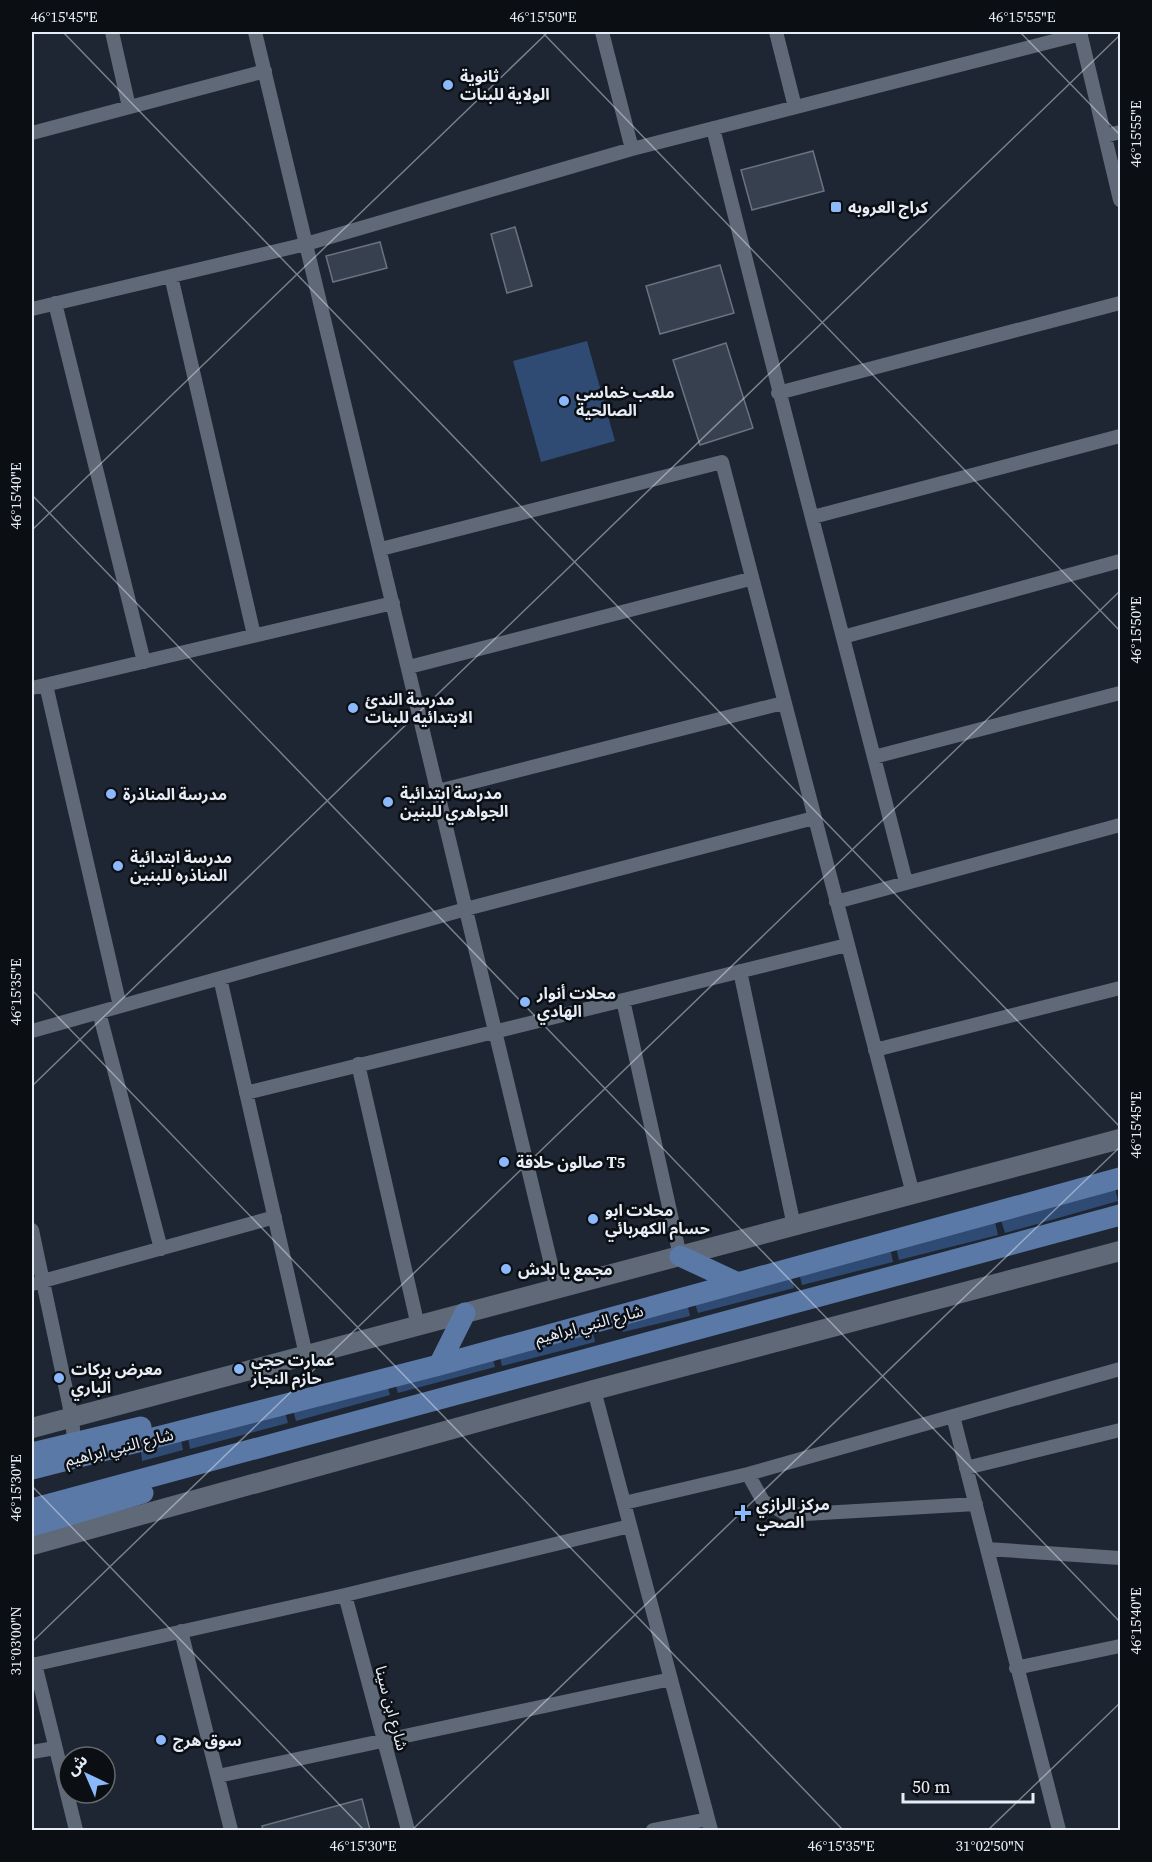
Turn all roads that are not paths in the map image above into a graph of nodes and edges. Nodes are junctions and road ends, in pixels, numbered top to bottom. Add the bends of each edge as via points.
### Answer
1 (112, 32) edge
2 (255, 32) edge
3 (602, 32) edge
4 (776, 32) edge
5 (1081, 33) edge
6 (265, 71) junction
7 (129, 107) junction
8 (795, 107) junction
9 (713, 128) junction
10 (32, 132) edge
11 (1120, 132) edge
12 (1105, 136) junction
13 (632, 149) junction
14 (1120, 200) edge
15 (306, 244) junction
16 (171, 276) junction
17 (55, 303) junction
18 (1120, 303) edge
19 (32, 309) edge
20 (778, 393) junction
21 (1120, 436) edge
22 (813, 517) junction
23 (381, 549) junction
24 (1120, 561) edge
25 (750, 579) junction
26 (393, 603) junction
27 (254, 635) junction
28 (843, 637) junction
29 (144, 662) junction
30 (409, 667) junction
31 (46, 685) junction
32 (32, 688) edge
33 (1120, 693) edge
34 (783, 703) junction
35 (874, 757) junction
36 (438, 791) junction
37 (814, 818) junction
38 (1120, 825) edge
39 (906, 882) junction
40 (836, 902) junction
41 (466, 909) junction
42 (847, 945) junction
43 (740, 971) junction
44 (220, 978) junction
45 (1120, 988) edge
46 (623, 1000) junction
47 (120, 1006) junction
48 (99, 1012) junction
49 (32, 1031) edge
50 (495, 1032) junction
51 (875, 1050) junction
52 (358, 1064) junction
53 (246, 1093) junction
54 (1120, 1139) edge
55 (1120, 1179) edge
56 (913, 1194) junction
57 (1120, 1215) edge
58 (275, 1217) junction
59 (794, 1226) junction
60 (32, 1230) edge
61 (161, 1248) junction
62 (1120, 1251) edge
63 (680, 1256) junction
64 (38, 1282) edge
65 (738, 1283) junction
66 (557, 1289) junction
67 (465, 1313) junction
68 (418, 1326) junction
69 (306, 1356) junction
70 (439, 1365) junction
71 (1120, 1370) edge
72 (594, 1390) junction
73 (334, 1392) junction
74 (953, 1416) junction
75 (72, 1418) junction
76 (32, 1428) edge
77 (1120, 1430) edge
78 (74, 1441) junction
79 (32, 1453) edge
80 (966, 1467) junction
81 (32, 1469) edge
82 (748, 1474) junction
83 (624, 1503) junction
84 (975, 1504) junction
85 (70, 1507) junction
86 (32, 1509) edge
87 (32, 1526) edge
88 (630, 1526) junction
89 (32, 1531) edge
90 (32, 1545) edge
91 (987, 1549) junction
92 (1120, 1558) edge
93 (345, 1594) junction
94 (181, 1630) junction
95 (1120, 1646) edge
96 (33, 1665) edge
97 (1017, 1668) junction
98 (671, 1679) junction
99 (384, 1740) junction
100 (56, 1748) junction
101 (32, 1752) edge
102 (218, 1776) junction
103 (710, 1825) edge
104 (76, 1830) edge
105 (231, 1830) edge
106 (408, 1830) edge
107 (654, 1830) edge
108 (1059, 1830) edge

1 - 7 street
2 - 6 street
3 - 13 street
4 - 8 street
5 - 8 street
5 - 12 street
6 - 7 street
6 - 15 street
7 - 10 street
8 - 9 street
9 - 13 street
9 - 20 street
11 - 12 street
12 - 14 street
13 - 15 street
15 - 16 street
15 - 23 street
16 - 17 street
16 - 27 street
17 - 19 street
17 - 29 street
18 - 20 street
20 - 22 street
21 - 22 street
22 - 28 street
23 - 25 street via 722,462
23 - 26 street
24 - 28 street
25 - 30 street
25 - 34 street
26 - 27 street
26 - 30 street
27 - 29 street
28 - 35 street
29 - 31 street
30 - 36 street
31 - 32 street
31 - 47 street
33 - 35 street
34 - 36 street
34 - 37 street
35 - 39 street
36 - 41 street
37 - 40 street
37 - 41 street
38 - 39 street
39 - 40 street
40 - 42 street
41 - 44 street
41 - 50 street
42 - 43 street
42 - 51 street
43 - 46 street
43 - 59 street
44 - 47 street
44 - 53 street
45 - 51 street
46 - 50 street
46 - 63 street
47 - 48 street
48 - 49 street
48 - 61 street
50 - 52 street
50 - 66 street
51 - 56 street
52 - 53 street
52 - 68 street
53 - 58 street
54 - 56 street
55 - 65 main road, شارع النبي ابراهيم
56 - 59 street
57 - 85 main road, شارع النبي ابراهيم via 344,1426
58 - 61 street
58 - 69 street
59 - 63 street
60 - 64 street
61 - 64 street
62 - 72 street
63 - 65 main road
63 - 66 street
64 - 75 street
65 - 70 main road, شارع النبي ابراهيم
66 - 67 street
67 - 68 street
67 - 70 main road
68 - 69 street
69 - 75 street
70 - 73 main road, شارع النبي ابراهيم
71 - 74 street
72 - 83 street
72 - 90 street
73 - 78 main road
73 - 81 main road, شارع النبي ابراهيم
74 - 80 street
74 - 82 street
75 - 76 street
75 - 78 street
77 - 80 street
78 - 79 main road
80 - 84 street
82 - 83 street
82 - 84 street via 764,1502 788,1515
83 - 88 street
84 - 91 street
85 - 86 main road
85 - 87 main road
85 - 89 main road
88 - 93 street
88 - 98 street
91 - 92 street
91 - 97 street
93 - 94 street
93 - 99 street, شارع ابن سينا
94 - 96 street
94 - 102 street
95 - 97 street
96 - 100 street
97 - 108 street
98 - 99 street
98 - 103 street
99 - 102 street
99 - 106 street, شارع ابن سينا
100 - 101 street
100 - 104 street
102 - 105 street
103 - 107 street

